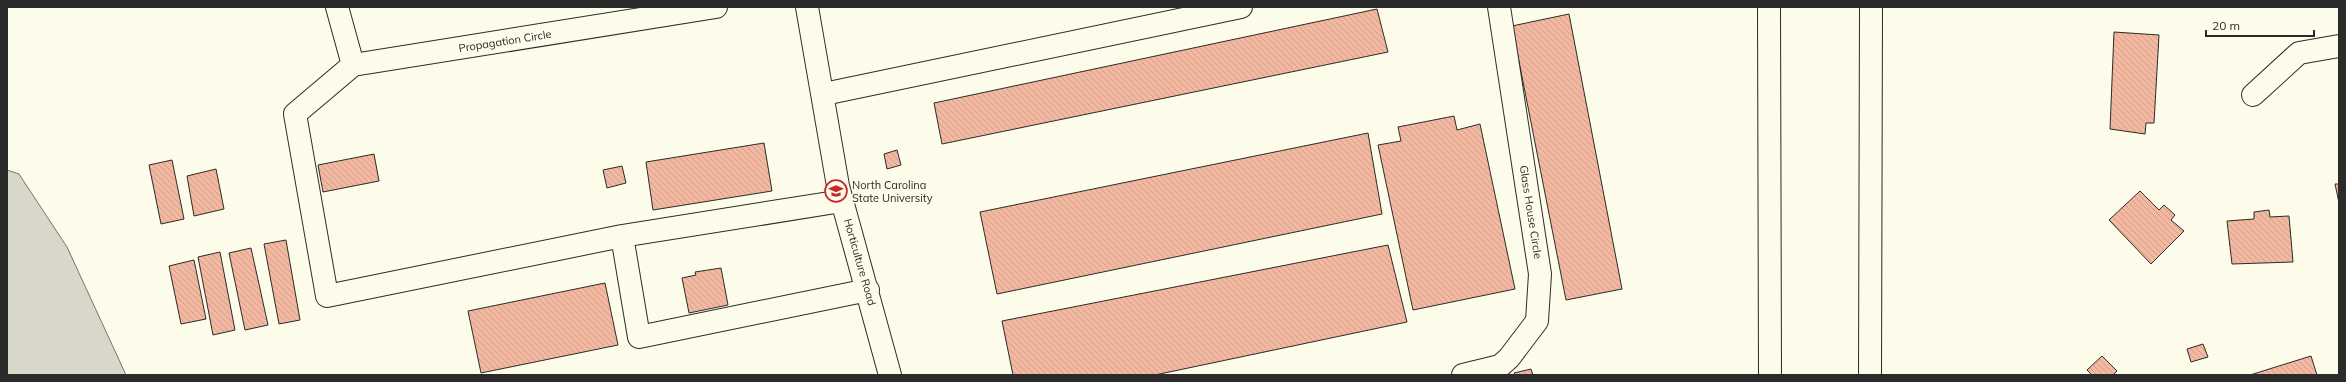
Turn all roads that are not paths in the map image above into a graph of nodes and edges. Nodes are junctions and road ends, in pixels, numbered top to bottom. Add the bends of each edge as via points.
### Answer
1 (337, 7) edge
2 (716, 7) edge
3 (808, 7) edge
4 (1241, 7) edge
5 (1499, 7) edge
6 (1769, 7) edge
7 (1871, 7) edge
8 (2339, 46) edge
9 (353, 65) junction
10 (824, 94) junction
11 (2253, 94) dead end
12 (842, 201) junction
13 (622, 236) junction
14 (868, 290) junction
15 (890, 375) edge
16 (1463, 375) edge
17 (1770, 375) edge
18 (1870, 375) edge

1 - 9 main road
2 - 9 main road, Propagation Circle
3 - 10 main road, Horticulture Road
4 - 10 main road
5 - 16 main road, Glass House Circle via 1540,274 1537,321 1500,366
6 - 17 main road
7 - 18 main road
8 - 11 main road via 2300,53
9 - 13 main road via 296,114 327,296
10 - 12 main road, Horticulture Road
12 - 13 main road
12 - 14 main road, Horticulture Road
13 - 14 main road via 639,337
14 - 15 main road, Horticulture Road

